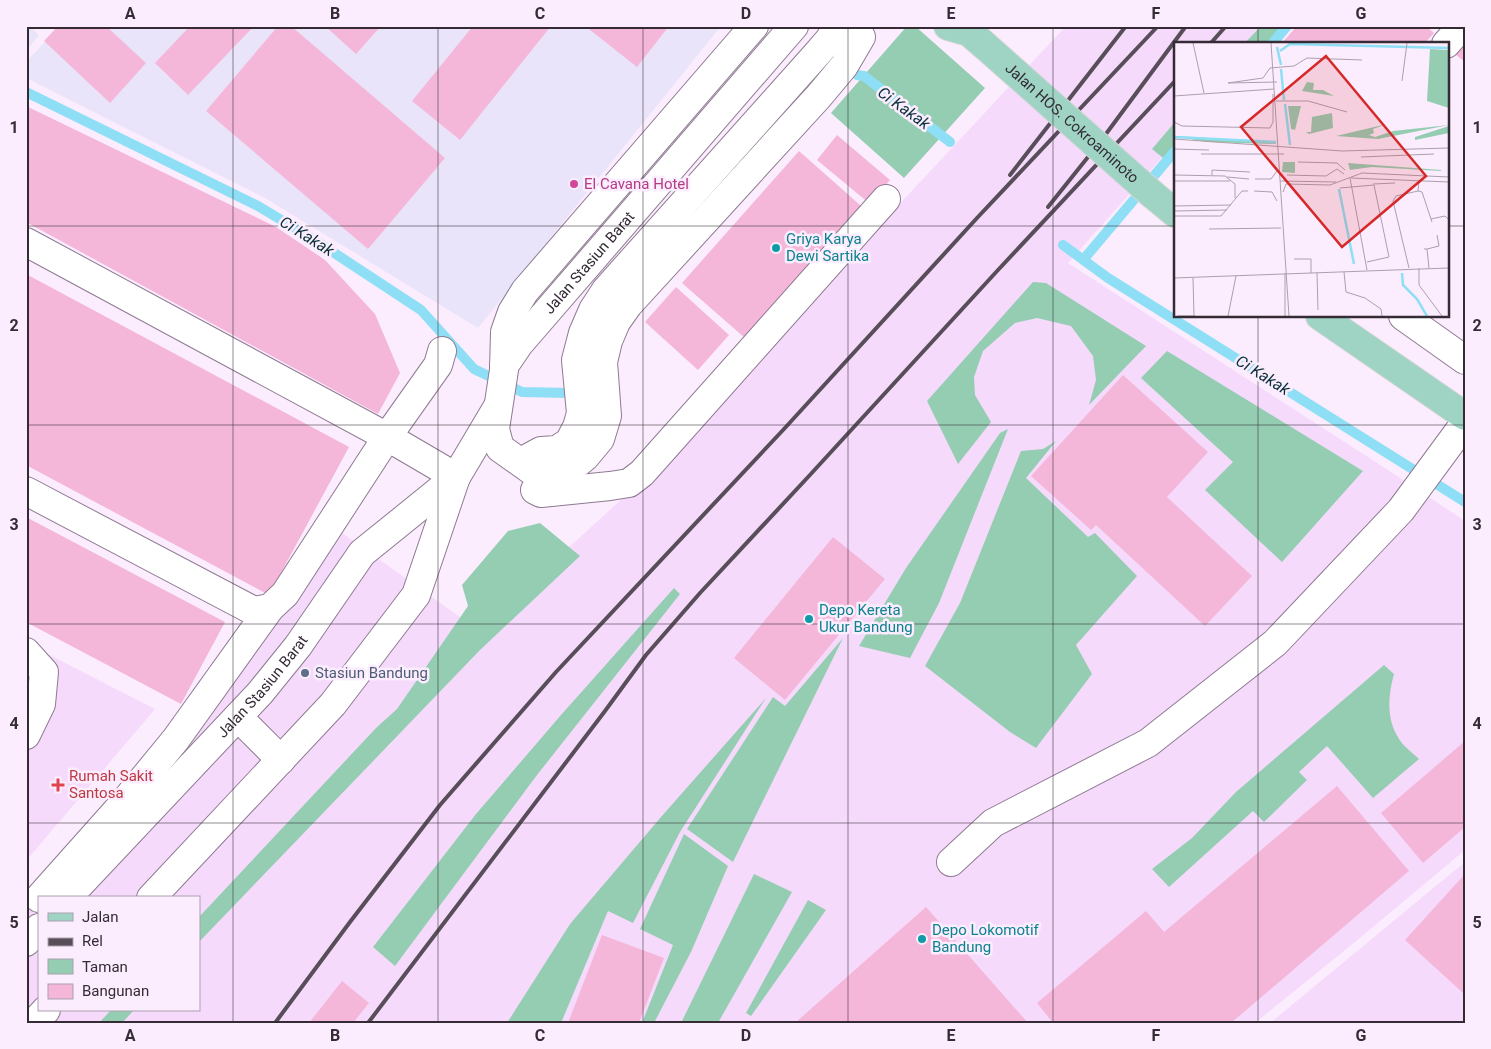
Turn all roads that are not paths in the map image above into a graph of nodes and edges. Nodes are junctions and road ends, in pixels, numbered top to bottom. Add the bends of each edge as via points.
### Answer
1 (754, 26) edge
2 (794, 26) edge
3 (1462, 26) edge
4 (849, 32) edge
5 (967, 32) edge
6 (1448, 42) edge
7 (886, 199) dead end
8 (1174, 212) edge
9 (26, 242) edge
10 (1323, 318) edge
11 (1407, 318) edge
12 (442, 351) dead end
13 (1465, 360) edge
14 (501, 384) junction
15 (1465, 416) edge
16 (1457, 433) edge
17 (387, 437) junction
18 (522, 462) junction
19 (456, 477) junction
20 (26, 491) edge
21 (270, 608) junction
22 (26, 652) edge
23 (238, 717) junction
24 (26, 735) edge
25 (281, 760) junction
26 (951, 862) dead end
27 (41, 896) edge
28 (69, 896) edge
29 (153, 896) edge
30 (38, 899) edge
31 (26, 912) edge
32 (38, 929) edge
33 (26, 942) edge
34 (44, 1012) edge
35 (34, 1023) edge

1 - 14 street, Jalan Stasiun Barat via 524,291 505,332
2 - 14 street, Jalan Stasiun Barat via 518,344
3 - 6 street
4 - 18 street via 829,40 606,290 583,333 576,360 581,413 577,426 569,442 557,450 541,451
5 - 8 main road, Jalan HOS. Cokroaminoto, bridge
7 - 18 street via 642,473 629,483 540,492 533,489 526,478
9 - 17 street
10 - 15 main road
11 - 13 street
12 - 17 street via 438,365
14 - 18 street via 495,429 500,448
14 - 19 street, Jalan Stasiun Barat
16 - 26 street via 1410,499 1276,643 1148,742 993,823
17 - 19 street
17 - 21 street via 285,594
19 - 23 street, Jalan Stasiun Barat via 362,553 298,646
19 - 25 street, Jalan Stasiun Barat via 416,594 333,704
20 - 21 street via 254,611
21 - 27 street via 176,739
22 - 24 street via 44,672 42,704
23 - 25 street
23 - 28 street, Jalan Stasiun Barat
25 - 29 street, Jalan Stasiun Barat
30 - 31 street
32 - 33 street
34 - 35 street

